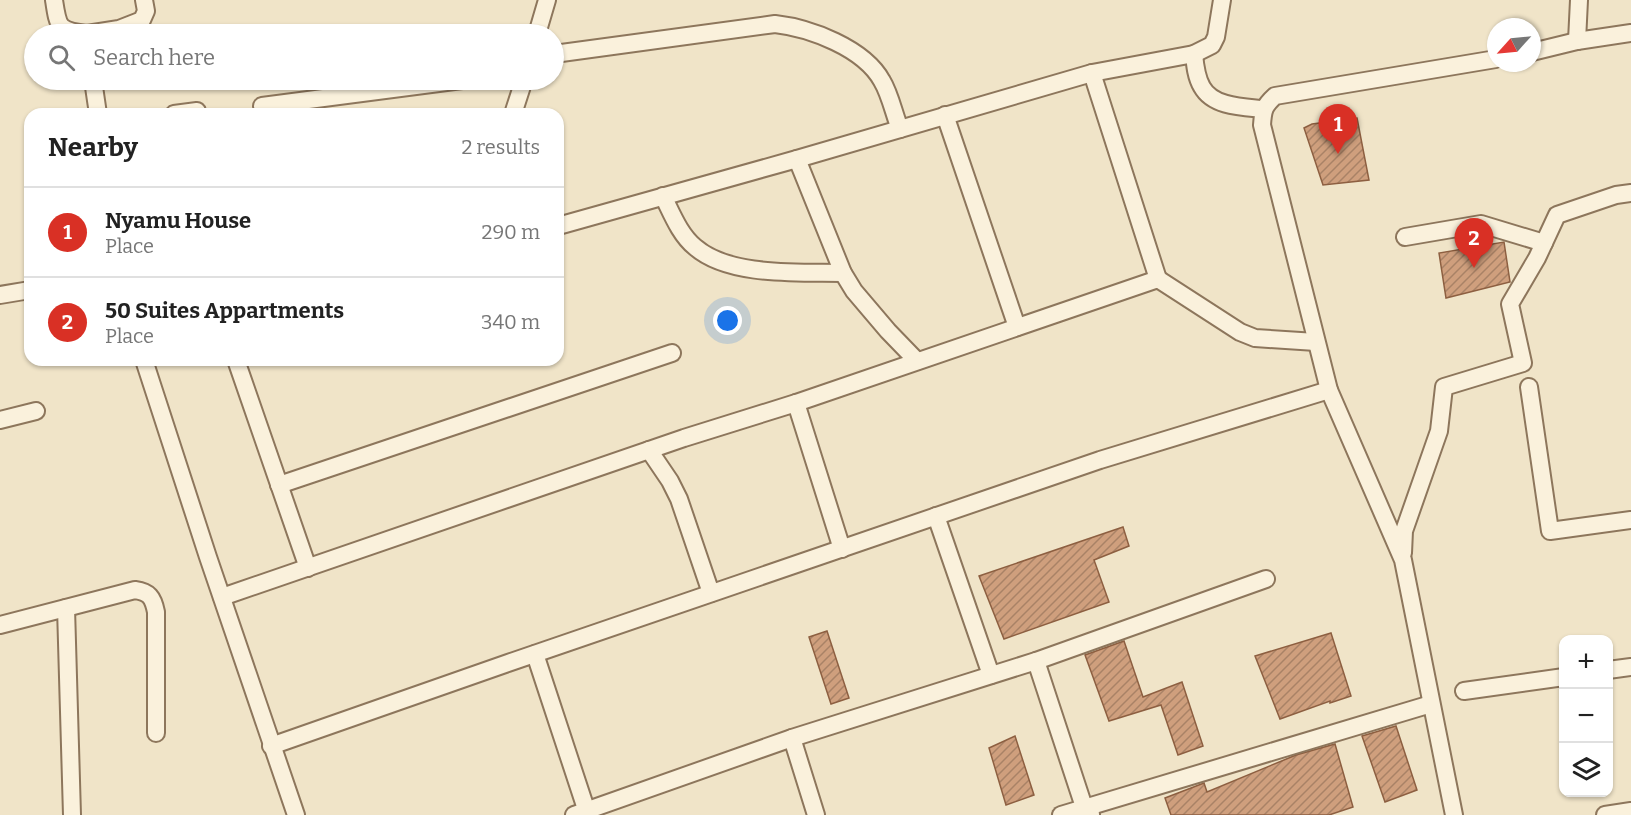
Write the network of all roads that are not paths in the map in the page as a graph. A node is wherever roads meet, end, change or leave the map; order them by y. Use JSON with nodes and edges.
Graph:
{"nodes":[{"id":1,"x":54,"y":0,"type":"edge"},
{"id":2,"x":144,"y":0,"type":"edge"},
{"id":3,"x":547,"y":0,"type":"edge"},
{"id":4,"x":1222,"y":0,"type":"edge"},
{"id":5,"x":1579,"y":0,"type":"edge"},
{"id":6,"x":60,"y":24,"type":"edge"},
{"id":7,"x":132,"y":24,"type":"edge"},
{"id":8,"x":540,"y":24,"type":"edge"},
{"id":9,"x":1631,"y":33,"type":"edge"},
{"id":10,"x":1577,"y":41,"type":"junction"},
{"id":11,"x":1541,"y":50,"type":"edge"},
{"id":12,"x":564,"y":53,"type":"edge"},
{"id":13,"x":1194,"y":54,"type":"junction"},
{"id":14,"x":1487,"y":61,"type":"edge"},
{"id":15,"x":1092,"y":73,"type":"junction"},
{"id":16,"x":94,"y":90,"type":"edge"},
{"id":17,"x":385,"y":90,"type":"edge"},
{"id":18,"x":521,"y":90,"type":"edge"},
{"id":19,"x":262,"y":106,"type":"dead end"},
{"id":20,"x":97,"y":108,"type":"edge"},
{"id":21,"x":515,"y":108,"type":"edge"},
{"id":22,"x":1263,"y":109,"type":"junction"},
{"id":23,"x":945,"y":115,"type":"junction"},
{"id":24,"x":900,"y":129,"type":"junction"},
{"id":25,"x":797,"y":159,"type":"junction"},
{"id":26,"x":1631,"y":193,"type":"edge"},
{"id":27,"x":663,"y":196,"type":"junction"},
{"id":28,"x":564,"y":224,"type":"edge"},
{"id":29,"x":1405,"y":237,"type":"dead end"},
{"id":30,"x":1544,"y":243,"type":"junction"},
{"id":31,"x":843,"y":273,"type":"junction"},
{"id":32,"x":1158,"y":279,"type":"junction"},
{"id":33,"x":24,"y":291,"type":"edge"},
{"id":34,"x":0,"y":295,"type":"edge"},
{"id":35,"x":1017,"y":327,"type":"junction"},
{"id":36,"x":1316,"y":342,"type":"junction"},
{"id":37,"x":672,"y":352,"type":"dead end"},
{"id":38,"x":917,"y":362,"type":"junction"},
{"id":39,"x":146,"y":366,"type":"edge"},
{"id":40,"x":238,"y":366,"type":"edge"},
{"id":41,"x":1529,"y":387,"type":"dead end"},
{"id":42,"x":1329,"y":390,"type":"junction"},
{"id":43,"x":796,"y":403,"type":"junction"},
{"id":44,"x":36,"y":411,"type":"dead end"},
{"id":45,"x":0,"y":420,"type":"edge"},
{"id":46,"x":649,"y":450,"type":"junction"},
{"id":47,"x":279,"y":485,"type":"junction"},
{"id":48,"x":936,"y":516,"type":"junction"},
{"id":49,"x":1631,"y":519,"type":"edge"},
{"id":50,"x":842,"y":549,"type":"junction"},
{"id":51,"x":1403,"y":560,"type":"junction"},
{"id":52,"x":308,"y":568,"type":"junction"},
{"id":53,"x":1266,"y":579,"type":"dead end"},
{"id":54,"x":711,"y":593,"type":"junction"},
{"id":55,"x":222,"y":597,"type":"junction"},
{"id":56,"x":66,"y":608,"type":"junction"},
{"id":57,"x":0,"y":625,"type":"edge"},
{"id":58,"x":535,"y":654,"type":"junction"},
{"id":59,"x":1036,"y":661,"type":"junction"},
{"id":60,"x":1631,"y":667,"type":"edge"},
{"id":61,"x":1613,"y":669,"type":"edge"},
{"id":62,"x":991,"y":675,"type":"junction"},
{"id":63,"x":1559,"y":678,"type":"edge"},
{"id":64,"x":1464,"y":692,"type":"dead end"},
{"id":65,"x":1431,"y":704,"type":"junction"},
{"id":66,"x":156,"y":733,"type":"dead end"},
{"id":67,"x":792,"y":738,"type":"junction"},
{"id":68,"x":272,"y":746,"type":"junction"},
{"id":69,"x":1088,"y":811,"type":"edge"},
{"id":70,"x":1631,"y":811,"type":"edge"},
{"id":71,"x":583,"y":814,"type":"edge"},
{"id":72,"x":72,"y":815,"type":"edge"},
{"id":73,"x":296,"y":815,"type":"edge"},
{"id":74,"x":816,"y":815,"type":"edge"},
{"id":75,"x":1061,"y":815,"type":"edge"},
{"id":76,"x":1454,"y":815,"type":"edge"},
{"id":77,"x":1605,"y":815,"type":"edge"}],
"edges":[{"from":1,"to":6,"type":"street"},
{"from":2,"to":7,"type":"street"},
{"from":3,"to":8,"type":"street"},
{"from":4,"to":13,"type":"street"},
{"from":5,"to":10,"type":"street"},
{"from":9,"to":10,"type":"street"},
{"from":10,"to":11,"type":"street"},
{"from":12,"to":24,"type":"street"},
{"from":13,"to":15,"type":"street"},
{"from":13,"to":22,"type":"street"},
{"from":14,"to":22,"type":"street"},
{"from":15,"to":23,"type":"street"},
{"from":15,"to":32,"type":"street"},
{"from":16,"to":20,"type":"street"},
{"from":17,"to":19,"type":"street"},
{"from":18,"to":21,"type":"street"},
{"from":22,"to":36,"type":"street"},
{"from":23,"to":24,"type":"street"},
{"from":23,"to":35,"type":"street"},
{"from":24,"to":25,"type":"street"},
{"from":25,"to":27,"type":"street"},
{"from":25,"to":31,"type":"street"},
{"from":26,"to":30,"type":"street"},
{"from":27,"to":28,"type":"street"},
{"from":27,"to":31,"type":"street"},
{"from":29,"to":30,"type":"street"},
{"from":30,"to":51,"type":"street"},
{"from":31,"to":38,"type":"street"},
{"from":32,"to":35,"type":"street"},
{"from":32,"to":36,"type":"street"},
{"from":33,"to":34,"type":"street"},
{"from":35,"to":38,"type":"street"},
{"from":36,"to":42,"type":"street"},
{"from":37,"to":47,"type":"street"},
{"from":38,"to":43,"type":"street"},
{"from":39,"to":55,"type":"street"},
{"from":40,"to":47,"type":"street"},
{"from":41,"to":49,"type":"street"},
{"from":42,"to":48,"type":"street"},
{"from":42,"to":51,"type":"street"},
{"from":43,"to":46,"type":"street"},
{"from":43,"to":50,"type":"street"},
{"from":44,"to":45,"type":"street"},
{"from":46,"to":52,"type":"street"},
{"from":46,"to":54,"type":"street"},
{"from":47,"to":52,"type":"street"},
{"from":48,"to":50,"type":"street"},
{"from":48,"to":62,"type":"street"},
{"from":50,"to":54,"type":"street"},
{"from":51,"to":65,"type":"street"},
{"from":52,"to":55,"type":"street"},
{"from":53,"to":59,"type":"street"},
{"from":54,"to":58,"type":"street"},
{"from":55,"to":68,"type":"street"},
{"from":56,"to":57,"type":"street"},
{"from":56,"to":66,"type":"street"},
{"from":56,"to":72,"type":"street"},
{"from":58,"to":68,"type":"street"},
{"from":58,"to":71,"type":"street"},
{"from":59,"to":62,"type":"street"},
{"from":59,"to":69,"type":"street"},
{"from":60,"to":61,"type":"street"},
{"from":62,"to":67,"type":"street"},
{"from":63,"to":64,"type":"street"},
{"from":65,"to":69,"type":"street"},
{"from":65,"to":76,"type":"street"},
{"from":67,"to":71,"type":"street"},
{"from":67,"to":74,"type":"street"},
{"from":68,"to":73,"type":"street"},
{"from":69,"to":75,"type":"street"},
{"from":70,"to":77,"type":"street"}]}
